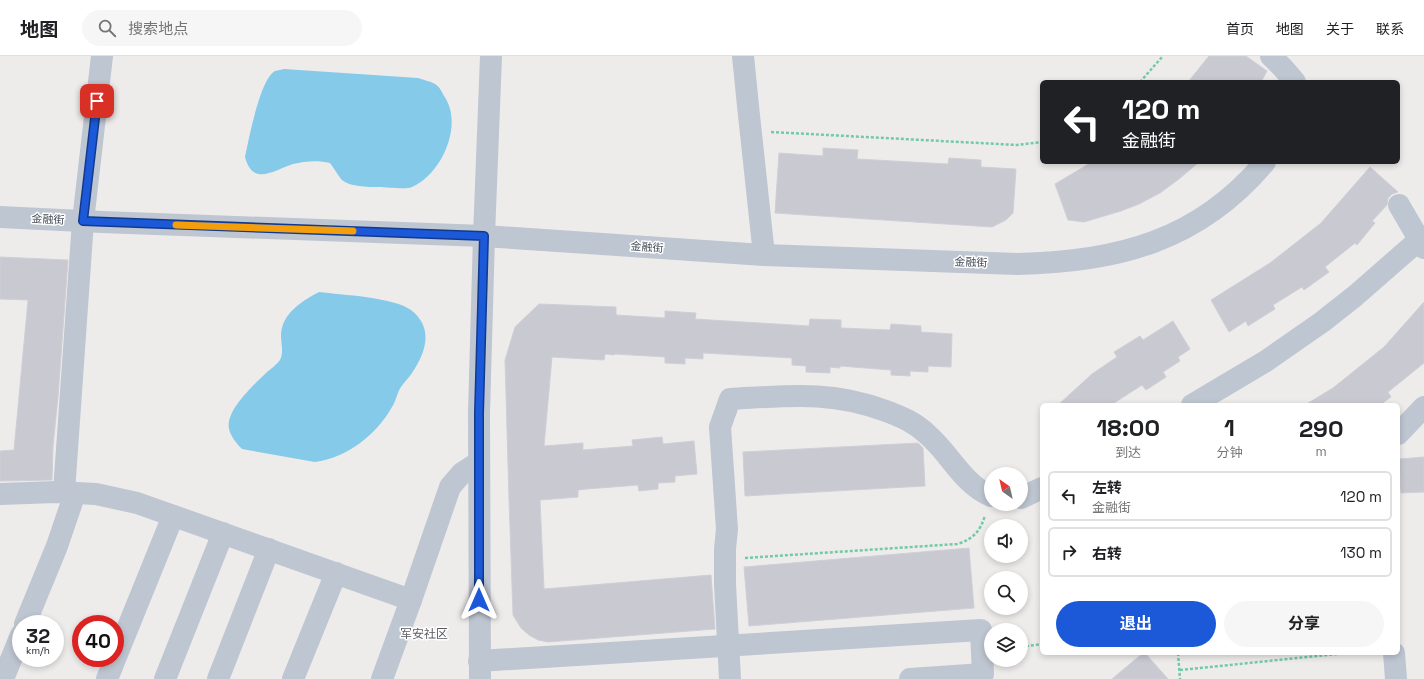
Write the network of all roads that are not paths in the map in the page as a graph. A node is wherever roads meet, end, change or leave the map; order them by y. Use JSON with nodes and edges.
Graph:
{"nodes":[{"id":1,"x":102,"y":56,"type":"edge"},
{"id":2,"x":491,"y":56,"type":"edge"},
{"id":3,"x":743,"y":56,"type":"edge"},
{"id":4,"x":1270,"y":56,"type":"edge"},
{"id":5,"x":1293,"y":80,"type":"edge"},
{"id":6,"x":1263,"y":164,"type":"edge"},
{"id":7,"x":1399,"y":205,"type":"dead end"},
{"id":8,"x":0,"y":217,"type":"edge"},
{"id":9,"x":83,"y":221,"type":"junction"},
{"id":10,"x":484,"y":236,"type":"junction"},
{"id":11,"x":1421,"y":244,"type":"edge"},
{"id":12,"x":764,"y":254,"type":"junction"},
{"id":13,"x":1195,"y":403,"type":"edge"},
{"id":14,"x":1424,"y":407,"type":"edge"},
{"id":15,"x":1400,"y":432,"type":"edge"},
{"id":16,"x":479,"y":462,"type":"junction"},
{"id":17,"x":1040,"y":489,"type":"edge"},
{"id":18,"x":69,"y":493,"type":"junction"},
{"id":19,"x":984,"y":493,"type":"edge"},
{"id":20,"x":0,"y":494,"type":"edge"},
{"id":21,"x":1028,"y":495,"type":"edge"},
{"id":22,"x":173,"y":516,"type":"junction"},
{"id":23,"x":223,"y":533,"type":"junction"},
{"id":24,"x":269,"y":549,"type":"junction"},
{"id":25,"x":336,"y":573,"type":"junction"},
{"id":26,"x":411,"y":600,"type":"junction"},
{"id":27,"x":29,"y":615,"type":"edge"},
{"id":28,"x":728,"y":646,"type":"junction"},
{"id":29,"x":1394,"y":655,"type":"edge"},
{"id":30,"x":12,"y":657,"type":"edge"},
{"id":31,"x":479,"y":670,"type":"edge"},
{"id":32,"x":3,"y":679,"type":"edge"},
{"id":33,"x":108,"y":679,"type":"edge"},
{"id":34,"x":165,"y":679,"type":"edge"},
{"id":35,"x":218,"y":679,"type":"edge"},
{"id":36,"x":293,"y":679,"type":"edge"},
{"id":37,"x":382,"y":679,"type":"edge"},
{"id":38,"x":730,"y":679,"type":"edge"},
{"id":39,"x":910,"y":679,"type":"edge"},
{"id":40,"x":1396,"y":679,"type":"edge"}],
"edges":[{"from":1,"to":9,"type":"street"},
{"from":2,"to":10,"type":"street"},
{"from":3,"to":12,"type":"street"},
{"from":4,"to":5,"type":"street"},
{"from":6,"to":12,"type":"street","name":"金融街"},
{"from":7,"to":11,"type":"street"},
{"from":8,"to":9,"type":"street","name":"金融街"},
{"from":9,"to":10,"type":"street","name":"金融街"},
{"from":9,"to":18,"type":"street"},
{"from":10,"to":12,"type":"street","name":"金融街"},
{"from":10,"to":16,"type":"street"},
{"from":11,"to":13,"type":"street"},
{"from":14,"to":15,"type":"street"},
{"from":16,"to":26,"type":"street"},
{"from":16,"to":31,"type":"street"},
{"from":17,"to":21,"type":"street"},
{"from":18,"to":20,"type":"street"},
{"from":18,"to":22,"type":"street"},
{"from":18,"to":27,"type":"street"},
{"from":19,"to":28,"type":"street"},
{"from":22,"to":23,"type":"street"},
{"from":22,"to":33,"type":"street"},
{"from":23,"to":24,"type":"street"},
{"from":23,"to":34,"type":"street"},
{"from":24,"to":25,"type":"street"},
{"from":24,"to":35,"type":"street"},
{"from":25,"to":26,"type":"street"},
{"from":25,"to":36,"type":"street"},
{"from":26,"to":37,"type":"street"},
{"from":28,"to":31,"type":"street"},
{"from":28,"to":38,"type":"street"},
{"from":28,"to":39,"type":"street"},
{"from":29,"to":40,"type":"street"},
{"from":30,"to":32,"type":"street"}]}
